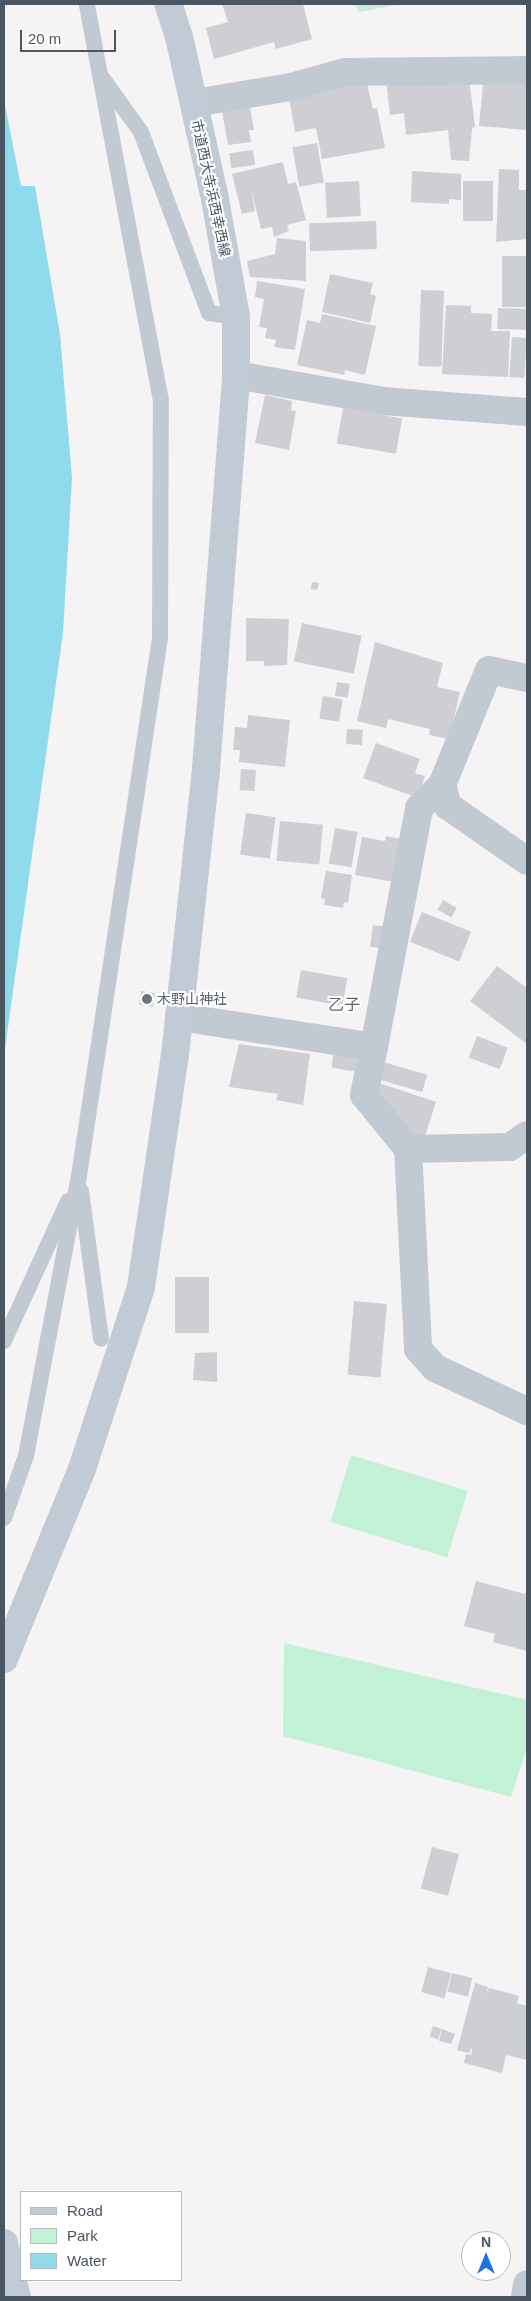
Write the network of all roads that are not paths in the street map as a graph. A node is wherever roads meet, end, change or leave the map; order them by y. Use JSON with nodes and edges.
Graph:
{"nodes":[{"id":1,"x":87,"y":4,"type":"edge"},
{"id":2,"x":168,"y":4,"type":"edge"},
{"id":3,"x":527,"y":70,"type":"edge"},
{"id":4,"x":100,"y":75,"type":"junction"},
{"id":5,"x":194,"y":103,"type":"junction"},
{"id":6,"x":236,"y":317,"type":"junction"},
{"id":7,"x":236,"y":375,"type":"junction"},
{"id":8,"x":527,"y":412,"type":"edge"},
{"id":9,"x":527,"y":678,"type":"edge"},
{"id":10,"x":442,"y":785,"type":"junction"},
{"id":11,"x":527,"y":860,"type":"edge"},
{"id":12,"x":179,"y":1017,"type":"junction"},
{"id":13,"x":374,"y":1047,"type":"junction"},
{"id":14,"x":527,"y":1136,"type":"edge"},
{"id":15,"x":408,"y":1150,"type":"junction"},
{"id":16,"x":79,"y":1176,"type":"junction"},
{"id":17,"x":101,"y":1339,"type":"dead end"},
{"id":18,"x":4,"y":1341,"type":"edge"},
{"id":19,"x":527,"y":1411,"type":"edge"},
{"id":20,"x":4,"y":1518,"type":"edge"},
{"id":21,"x":4,"y":1659,"type":"edge"},
{"id":22,"x":4,"y":2243,"type":"edge"},
{"id":23,"x":527,"y":2284,"type":"edge"},
{"id":24,"x":17,"y":2297,"type":"edge"},
{"id":25,"x":525,"y":2297,"type":"edge"}],
"edges":[{"from":1,"to":4,"type":"lane"},
{"from":2,"to":5,"type":"street","name":"市道西大寺浜西幸西線"},
{"from":3,"to":5,"type":"street"},
{"from":4,"to":6,"type":"lane"},
{"from":4,"to":16,"type":"lane"},
{"from":5,"to":6,"type":"street","name":"市道西大寺浜西幸西線"},
{"from":6,"to":7,"type":"street","name":"市道西大寺浜西幸西線"},
{"from":7,"to":8,"type":"street"},
{"from":7,"to":12,"type":"street","name":"市道西大寺浜西幸西線"},
{"from":9,"to":10,"type":"street"},
{"from":10,"to":11,"type":"street"},
{"from":10,"to":13,"type":"street"},
{"from":12,"to":13,"type":"street"},
{"from":12,"to":21,"type":"street","name":"市道西大寺浜西幸西線"},
{"from":13,"to":15,"type":"street"},
{"from":14,"to":15,"type":"street"},
{"from":15,"to":19,"type":"street"},
{"from":16,"to":17,"type":"lane"},
{"from":16,"to":18,"type":"lane"},
{"from":16,"to":20,"type":"lane"},
{"from":22,"to":24,"type":"street"},
{"from":23,"to":25,"type":"street"}]}
